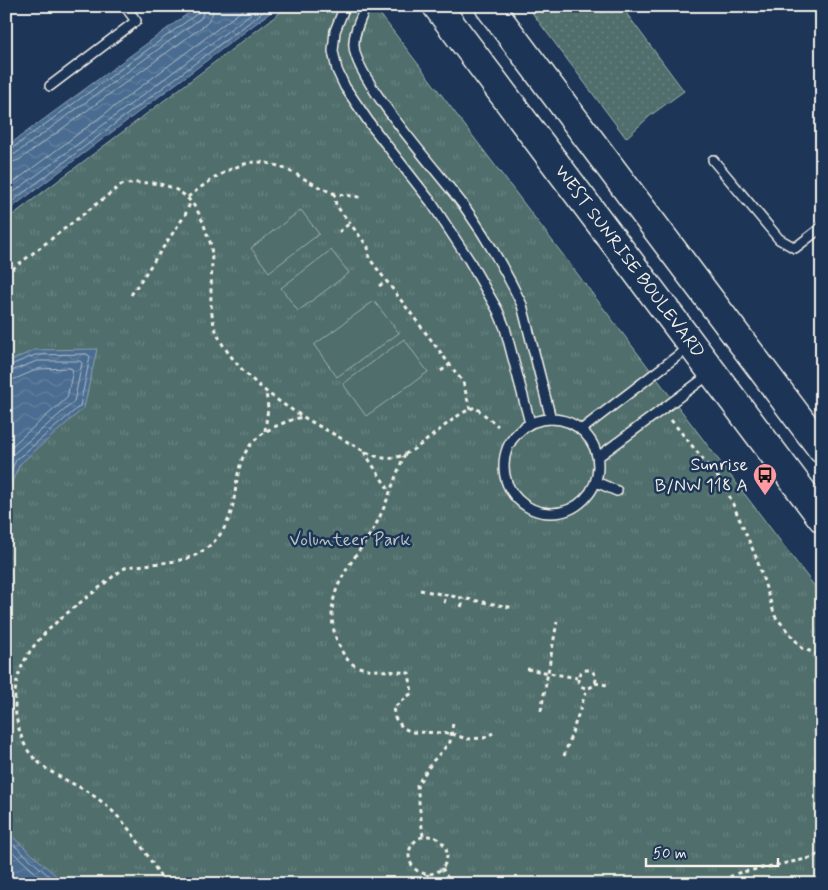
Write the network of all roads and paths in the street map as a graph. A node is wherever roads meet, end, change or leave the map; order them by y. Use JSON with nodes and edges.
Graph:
{"nodes":[{"id":1,"x":125,"y":6,"type":"edge"},
{"id":2,"x":345,"y":6,"type":"edge"},
{"id":3,"x":366,"y":6,"type":"edge"},
{"id":4,"x":437,"y":6,"type":"edge"},
{"id":5,"x":489,"y":6,"type":"edge"},
{"id":6,"x":50,"y":86,"type":"dead end"},
{"id":7,"x":714,"y":160,"type":"dead end"},
{"id":8,"x":334,"y":193,"type":"junction"},
{"id":9,"x":188,"y":197,"type":"junction"},
{"id":10,"x":360,"y":197,"type":"dead end"},
{"id":11,"x":191,"y":201,"type":"junction"},
{"id":12,"x":350,"y":223,"type":"junction"},
{"id":13,"x":822,"y":227,"type":"edge"},
{"id":14,"x":338,"y":232,"type":"dead end"},
{"id":15,"x":6,"y":274,"type":"edge"},
{"id":16,"x":386,"y":281,"type":"junction"},
{"id":17,"x":378,"y":286,"type":"dead end"},
{"id":18,"x":131,"y":295,"type":"dead end"},
{"id":19,"x":692,"y":345,"type":"junction"},
{"id":20,"x":449,"y":365,"type":"junction"},
{"id":21,"x":442,"y":371,"type":"dead end"},
{"id":22,"x":712,"y":373,"type":"junction"},
{"id":23,"x":266,"y":392,"type":"junction"},
{"id":24,"x":470,"y":409,"type":"junction"},
{"id":25,"x":303,"y":416,"type":"junction"},
{"id":26,"x":551,"y":418,"type":"junction"},
{"id":27,"x":671,"y":420,"type":"dead end"},
{"id":28,"x":530,"y":423,"type":"junction"},
{"id":29,"x":498,"y":426,"type":"dead end"},
{"id":30,"x":582,"y":430,"type":"junction"},
{"id":31,"x":265,"y":431,"type":"junction"},
{"id":32,"x":822,"y":449,"type":"edge"},
{"id":33,"x":364,"y":451,"type":"junction"},
{"id":34,"x":405,"y":453,"type":"junction"},
{"id":35,"x":598,"y":458,"type":"junction"},
{"id":36,"x":596,"y":482,"type":"junction"},
{"id":37,"x":389,"y":490,"type":"junction"},
{"id":38,"x":617,"y":491,"type":"dead end"},
{"id":39,"x":822,"y":518,"type":"edge"},
{"id":40,"x":420,"y":590,"type":"dead end"},
{"id":41,"x":446,"y":596,"type":"junction"},
{"id":42,"x":464,"y":599,"type":"junction"},
{"id":43,"x":444,"y":603,"type":"dead end"},
{"id":44,"x":462,"y":607,"type":"dead end"},
{"id":45,"x":514,"y":608,"type":"dead end"},
{"id":46,"x":557,"y":622,"type":"dead end"},
{"id":47,"x":822,"y":656,"type":"edge"},
{"id":48,"x":527,"y":669,"type":"dead end"},
{"id":49,"x":548,"y":672,"type":"junction"},
{"id":50,"x":578,"y":678,"type":"junction"},
{"id":51,"x":595,"y":683,"type":"junction"},
{"id":52,"x":607,"y":685,"type":"dead end"},
{"id":53,"x":587,"y":689,"type":"junction"},
{"id":54,"x":541,"y":711,"type":"dead end"},
{"id":55,"x":453,"y":723,"type":"dead end"},
{"id":56,"x":492,"y":733,"type":"dead end"},
{"id":57,"x":451,"y":734,"type":"junction"},
{"id":58,"x":564,"y":756,"type":"dead end"},
{"id":59,"x":423,"y":836,"type":"junction"},
{"id":60,"x":822,"y":853,"type":"edge"},
{"id":61,"x":442,"y":868,"type":"junction"},
{"id":62,"x":428,"y":874,"type":"junction"},
{"id":63,"x":165,"y":884,"type":"edge"},
{"id":64,"x":425,"y":884,"type":"edge"},
{"id":65,"x":452,"y":884,"type":"edge"},
{"id":66,"x":715,"y":884,"type":"edge"}],
"edges":[{"from":1,"to":6,"type":"lane"},
{"from":2,"to":28,"type":"lane"},
{"from":3,"to":26,"type":"lane"},
{"from":4,"to":19,"type":"highway","name":"WEST SUNRISE BOULEVARD"},
{"from":5,"to":32,"type":"highway"},
{"from":7,"to":13,"type":"lane"},
{"from":8,"to":9,"type":"path"},
{"from":8,"to":10,"type":"path"},
{"from":8,"to":12,"type":"path"},
{"from":9,"to":11,"type":"path"},
{"from":9,"to":15,"type":"path"},
{"from":11,"to":18,"type":"path"},
{"from":11,"to":23,"type":"path"},
{"from":12,"to":14,"type":"path"},
{"from":12,"to":16,"type":"path"},
{"from":16,"to":17,"type":"path"},
{"from":16,"to":20,"type":"path"},
{"from":19,"to":22,"type":"highway","name":"WEST SUNRISE BOULEVARD"},
{"from":19,"to":30,"type":"lane"},
{"from":20,"to":21,"type":"path"},
{"from":20,"to":24,"type":"path"},
{"from":22,"to":35,"type":"lane"},
{"from":22,"to":39,"type":"highway","name":"WEST SUNRISE BOULEVARD"},
{"from":23,"to":25,"type":"path"},
{"from":23,"to":31,"type":"path"},
{"from":24,"to":29,"type":"path"},
{"from":24,"to":34,"type":"path"},
{"from":25,"to":31,"type":"path"},
{"from":25,"to":33,"type":"path"},
{"from":26,"to":28,"type":"lane"},
{"from":26,"to":30,"type":"lane"},
{"from":27,"to":47,"type":"path"},
{"from":28,"to":36,"type":"lane"},
{"from":30,"to":35,"type":"lane"},
{"from":31,"to":63,"type":"path"},
{"from":33,"to":34,"type":"path"},
{"from":33,"to":37,"type":"path"},
{"from":34,"to":37,"type":"path"},
{"from":35,"to":36,"type":"lane"},
{"from":36,"to":38,"type":"lane"},
{"from":37,"to":57,"type":"path"},
{"from":40,"to":41,"type":"path"},
{"from":41,"to":42,"type":"path"},
{"from":41,"to":43,"type":"path"},
{"from":42,"to":44,"type":"path"},
{"from":42,"to":45,"type":"path"},
{"from":46,"to":49,"type":"path"},
{"from":48,"to":49,"type":"path"},
{"from":49,"to":50,"type":"path"},
{"from":49,"to":54,"type":"path"},
{"from":50,"to":51,"type":"path"},
{"from":50,"to":53,"type":"path"},
{"from":51,"to":52,"type":"path"},
{"from":51,"to":53,"type":"path"},
{"from":53,"to":58,"type":"path"},
{"from":55,"to":57,"type":"path"},
{"from":56,"to":57,"type":"path"},
{"from":57,"to":59,"type":"path"},
{"from":59,"to":61,"type":"path"},
{"from":59,"to":62,"type":"path"},
{"from":60,"to":66,"type":"path"},
{"from":61,"to":62,"type":"path"},
{"from":61,"to":65,"type":"path"},
{"from":62,"to":64,"type":"path"}]}
